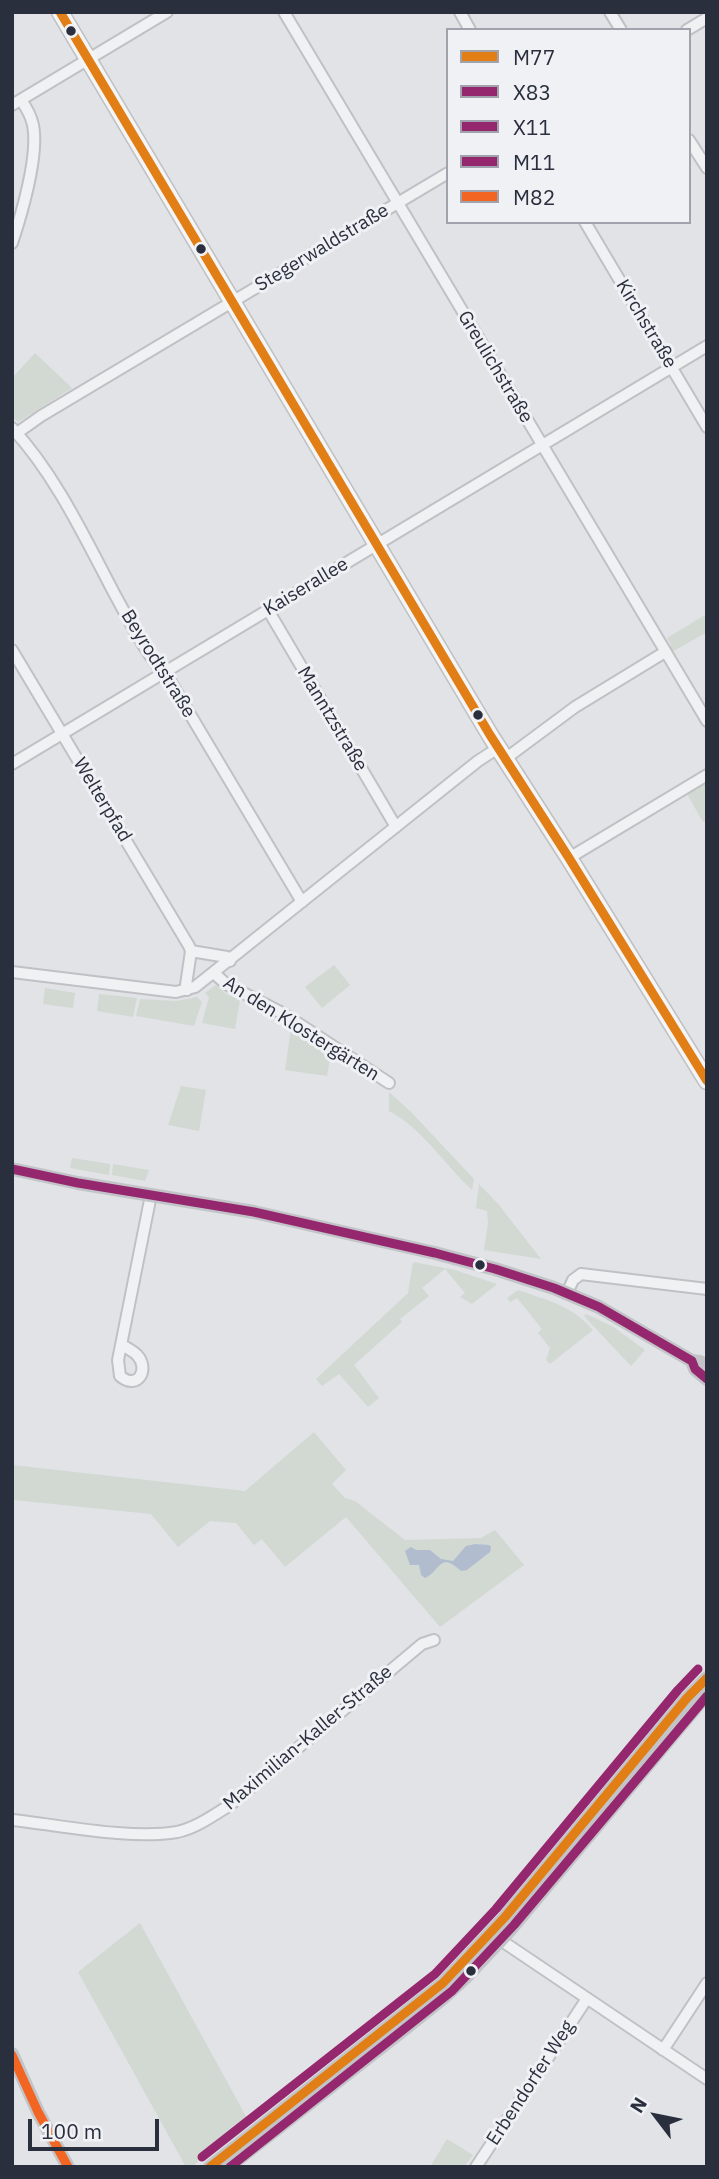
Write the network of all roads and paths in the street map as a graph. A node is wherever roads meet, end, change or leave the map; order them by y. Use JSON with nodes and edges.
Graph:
{"nodes":[{"id":1,"x":60,"y":12,"type":"edge"},
{"id":2,"x":167,"y":12,"type":"edge"},
{"id":3,"x":284,"y":12,"type":"edge"},
{"id":4,"x":460,"y":12,"type":"edge"},
{"id":5,"x":610,"y":12,"type":"edge"},
{"id":6,"x":707,"y":18,"type":"edge"},
{"id":7,"x":469,"y":28,"type":"edge"},
{"id":8,"x":620,"y":28,"type":"edge"},
{"id":9,"x":690,"y":28,"type":"edge"},
{"id":10,"x":88,"y":60,"type":"junction"},
{"id":11,"x":17,"y":102,"type":"edge"},
{"id":12,"x":691,"y":143,"type":"edge"},
{"id":13,"x":707,"y":168,"type":"edge"},
{"id":14,"x":446,"y":174,"type":"edge"},
{"id":15,"x":397,"y":203,"type":"junction"},
{"id":16,"x":586,"y":224,"type":"edge"},
{"id":17,"x":12,"y":243,"type":"edge"},
{"id":18,"x":232,"y":302,"type":"junction"},
{"id":19,"x":707,"y":346,"type":"edge"},
{"id":20,"x":672,"y":368,"type":"junction"},
{"id":21,"x":707,"y":427,"type":"edge"},
{"id":22,"x":15,"y":431,"type":"edge"},
{"id":23,"x":542,"y":445,"type":"junction"},
{"id":24,"x":377,"y":545,"type":"junction"},
{"id":25,"x":268,"y":610,"type":"junction"},
{"id":26,"x":12,"y":649,"type":"edge"},
{"id":27,"x":665,"y":652,"type":"junction"},
{"id":28,"x":163,"y":673,"type":"junction"},
{"id":29,"x":707,"y":721,"type":"edge"},
{"id":30,"x":62,"y":734,"type":"junction"},
{"id":31,"x":502,"y":753,"type":"junction"},
{"id":32,"x":12,"y":764,"type":"edge"},
{"id":33,"x":707,"y":775,"type":"edge"},
{"id":34,"x":396,"y":827,"type":"junction"},
{"id":35,"x":569,"y":858,"type":"junction"},
{"id":36,"x":302,"y":902,"type":"junction"},
{"id":37,"x":191,"y":951,"type":"junction"},
{"id":38,"x":230,"y":961,"type":"junction"},
{"id":39,"x":12,"y":972,"type":"edge"},
{"id":40,"x":214,"y":973,"type":"junction"},
{"id":41,"x":187,"y":990,"type":"junction"},
{"id":42,"x":707,"y":1081,"type":"edge"},
{"id":43,"x":389,"y":1083,"type":"dead end"},
{"id":44,"x":12,"y":1169,"type":"edge"},
{"id":45,"x":151,"y":1195,"type":"junction"},
{"id":46,"x":707,"y":1289,"type":"edge"},
{"id":47,"x":567,"y":1293,"type":"junction"},
{"id":48,"x":121,"y":1345,"type":"dead end"},
{"id":49,"x":692,"y":1361,"type":"junction"},
{"id":50,"x":707,"y":1366,"type":"edge"},
{"id":51,"x":707,"y":1379,"type":"edge"},
{"id":52,"x":434,"y":1640,"type":"dead end"},
{"id":53,"x":707,"y":1678,"type":"edge"},
{"id":54,"x":707,"y":1694,"type":"edge"},
{"id":55,"x":12,"y":1820,"type":"edge"},
{"id":56,"x":495,"y":1937,"type":"junction"},
{"id":57,"x":707,"y":1983,"type":"edge"},
{"id":58,"x":586,"y":2000,"type":"junction"},
{"id":59,"x":663,"y":2050,"type":"junction"},
{"id":60,"x":12,"y":2054,"type":"edge"},
{"id":61,"x":707,"y":2079,"type":"edge"},
{"id":62,"x":68,"y":2167,"type":"edge"},
{"id":63,"x":210,"y":2167,"type":"edge"},
{"id":64,"x":228,"y":2167,"type":"edge"},
{"id":65,"x":476,"y":2167,"type":"edge"}],
"edges":[{"from":1,"to":10,"type":"main road"},
{"from":2,"to":10,"type":"street"},
{"from":3,"to":15,"type":"street","name":"Greulichstraße"},
{"from":4,"to":7,"type":"street"},
{"from":5,"to":8,"type":"street"},
{"from":6,"to":9,"type":"street"},
{"from":10,"to":11,"type":"street"},
{"from":10,"to":18,"type":"main road"},
{"from":11,"to":17,"type":"street"},
{"from":12,"to":13,"type":"street"},
{"from":14,"to":15,"type":"street","name":"Stegerwaldstraße"},
{"from":15,"to":18,"type":"street","name":"Stegerwaldstraße"},
{"from":15,"to":23,"type":"street","name":"Greulichstraße"},
{"from":16,"to":20,"type":"street","name":"Kirchstraße"},
{"from":18,"to":22,"type":"street","name":"Stegerwaldstraße"},
{"from":18,"to":24,"type":"main road"},
{"from":19,"to":20,"type":"street","name":"Kaiserallee"},
{"from":20,"to":21,"type":"street","name":"Kirchstraße"},
{"from":20,"to":23,"type":"street","name":"Kaiserallee"},
{"from":22,"to":28,"type":"street","name":"Beyrodtstraße"},
{"from":23,"to":24,"type":"street","name":"Kaiserallee"},
{"from":23,"to":27,"type":"street","name":"Greulichstraße"},
{"from":24,"to":25,"type":"street","name":"Kaiserallee"},
{"from":24,"to":31,"type":"main road"},
{"from":25,"to":28,"type":"street","name":"Kaiserallee"},
{"from":25,"to":34,"type":"street","name":"Manntzstraße"},
{"from":26,"to":30,"type":"street","name":"Welterpfad"},
{"from":27,"to":29,"type":"street","name":"Greulichstraße"},
{"from":27,"to":31,"type":"street"},
{"from":28,"to":30,"type":"street","name":"Kaiserallee"},
{"from":28,"to":36,"type":"street","name":"Beyrodtstraße"},
{"from":30,"to":32,"type":"street","name":"Kaiserallee"},
{"from":30,"to":37,"type":"street","name":"Welterpfad"},
{"from":31,"to":34,"type":"street"},
{"from":31,"to":35,"type":"main road"},
{"from":33,"to":35,"type":"street"},
{"from":34,"to":36,"type":"street"},
{"from":35,"to":42,"type":"main road"},
{"from":36,"to":38,"type":"street"},
{"from":37,"to":38,"type":"street"},
{"from":37,"to":41,"type":"street"},
{"from":38,"to":40,"type":"street"},
{"from":39,"to":41,"type":"street"},
{"from":40,"to":41,"type":"street"},
{"from":40,"to":43,"type":"street","name":"An den Klostergärten"},
{"from":44,"to":45,"type":"main road"},
{"from":45,"to":47,"type":"main road"},
{"from":45,"to":48,"type":"street"},
{"from":46,"to":47,"type":"street"},
{"from":47,"to":49,"type":"main road"},
{"from":49,"to":50,"type":"main road"},
{"from":49,"to":51,"type":"main road"},
{"from":52,"to":55,"type":"street","name":"Maximilian-Kaller-Straße"},
{"from":53,"to":56,"type":"main road"},
{"from":54,"to":56,"type":"main road"},
{"from":56,"to":58,"type":"street"},
{"from":56,"to":63,"type":"main road"},
{"from":56,"to":64,"type":"main road"},
{"from":57,"to":59,"type":"street"},
{"from":58,"to":59,"type":"street"},
{"from":58,"to":65,"type":"street","name":"Erbendorfer Weg"},
{"from":59,"to":61,"type":"street"},
{"from":60,"to":62,"type":"main road"}]}
